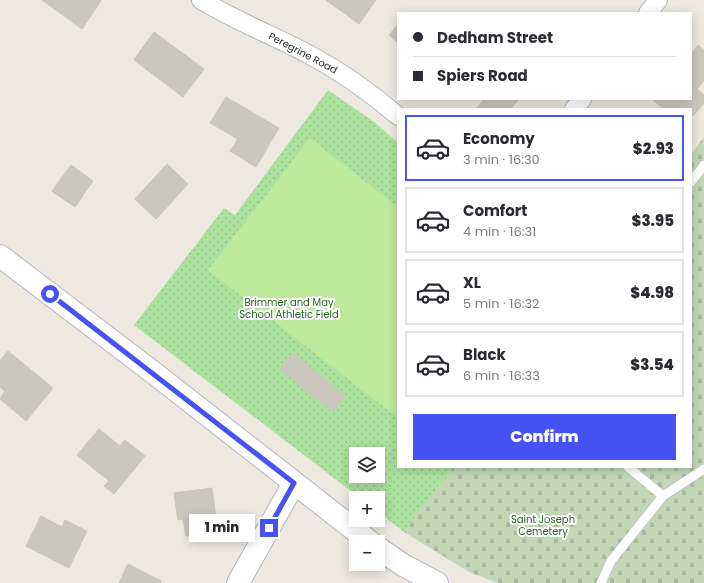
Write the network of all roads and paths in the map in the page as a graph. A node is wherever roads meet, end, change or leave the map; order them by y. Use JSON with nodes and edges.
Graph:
{"nodes":[{"id":1,"x":201,"y":0,"type":"edge"},
{"id":2,"x":658,"y":0,"type":"edge"},
{"id":3,"x":649,"y":12,"type":"edge"},
{"id":4,"x":581,"y":100,"type":"edge"},
{"id":5,"x":575,"y":108,"type":"edge"},
{"id":6,"x":397,"y":115,"type":"edge"},
{"id":7,"x":704,"y":165,"type":"edge"},
{"id":8,"x":692,"y":181,"type":"edge"},
{"id":9,"x":0,"y":256,"type":"edge"},
{"id":10,"x":629,"y":468,"type":"edge"},
{"id":11,"x":704,"y":469,"type":"edge"},
{"id":12,"x":294,"y":483,"type":"junction"},
{"id":13,"x":663,"y":496,"type":"junction"},
{"id":14,"x":361,"y":535,"type":"edge"},
{"id":15,"x":385,"y":552,"type":"edge"},
{"id":16,"x":238,"y":583,"type":"edge"},
{"id":17,"x":436,"y":583,"type":"edge"},
{"id":18,"x":601,"y":583,"type":"edge"}],
"edges":[{"from":1,"to":6,"type":"street","name":"Peregrine Road"},
{"from":2,"to":3,"type":"street"},
{"from":4,"to":5,"type":"street"},
{"from":7,"to":8,"type":"lane"},
{"from":9,"to":12,"type":"street"},
{"from":10,"to":13,"type":"lane"},
{"from":11,"to":13,"type":"lane"},
{"from":12,"to":14,"type":"street"},
{"from":12,"to":16,"type":"street"},
{"from":13,"to":18,"type":"lane"},
{"from":15,"to":17,"type":"street"}]}
